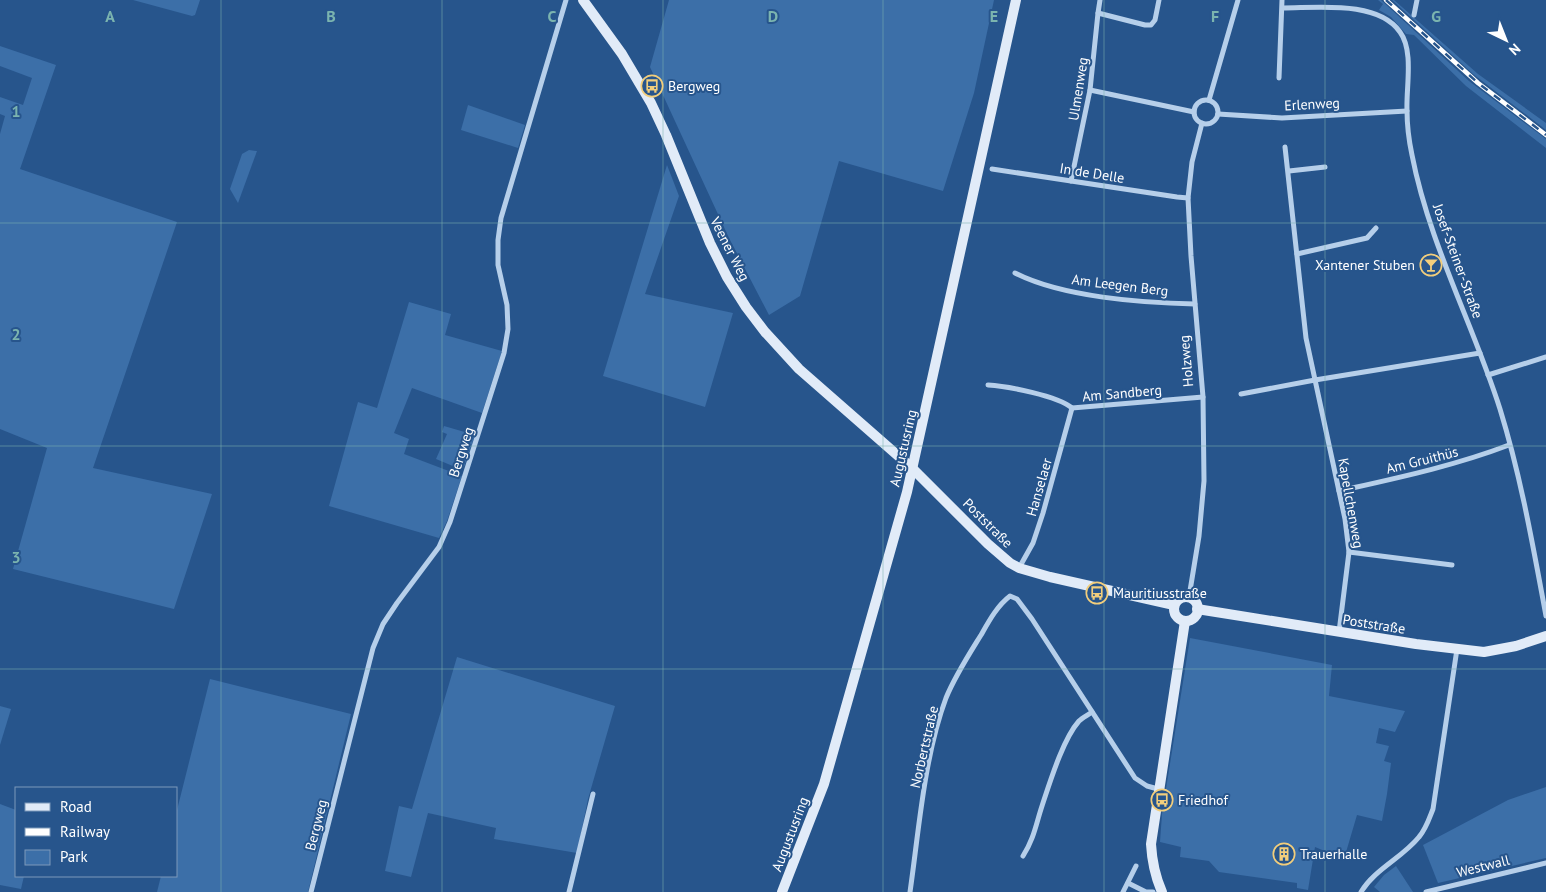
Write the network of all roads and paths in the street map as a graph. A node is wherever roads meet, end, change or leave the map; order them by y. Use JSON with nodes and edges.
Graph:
{"nodes":[{"id":1,"x":566,"y":0,"type":"edge"},
{"id":2,"x":583,"y":0,"type":"edge"},
{"id":3,"x":1016,"y":0,"type":"edge"},
{"id":4,"x":1100,"y":0,"type":"edge"},
{"id":5,"x":1159,"y":0,"type":"edge"},
{"id":6,"x":1238,"y":0,"type":"edge"},
{"id":7,"x":1282,"y":0,"type":"edge"},
{"id":8,"x":1417,"y":0,"type":"edge"},
{"id":9,"x":1283,"y":8,"type":"junction"},
{"id":10,"x":1098,"y":13,"type":"junction"},
{"id":11,"x":1414,"y":15,"type":"dead end"},
{"id":12,"x":1280,"y":78,"type":"dead end"},
{"id":13,"x":1090,"y":90,"type":"junction"},
{"id":14,"x":1209,"y":100,"type":"junction"},
{"id":15,"x":1406,"y":111,"type":"junction"},
{"id":16,"x":1194,"y":112,"type":"junction"},
{"id":17,"x":1218,"y":114,"type":"junction"},
{"id":18,"x":1202,"y":123,"type":"junction"},
{"id":19,"x":1286,"y":147,"type":"dead end"},
{"id":20,"x":1325,"y":167,"type":"dead end"},
{"id":21,"x":992,"y":168,"type":"dead end"},
{"id":22,"x":1289,"y":171,"type":"junction"},
{"id":23,"x":1071,"y":181,"type":"junction"},
{"id":24,"x":1188,"y":198,"type":"junction"},
{"id":25,"x":1376,"y":228,"type":"dead end"},
{"id":26,"x":1297,"y":254,"type":"junction"},
{"id":27,"x":1015,"y":273,"type":"dead end"},
{"id":28,"x":1195,"y":304,"type":"junction"},
{"id":29,"x":1480,"y":353,"type":"junction"},
{"id":30,"x":1546,"y":357,"type":"edge"},
{"id":31,"x":1488,"y":375,"type":"junction"},
{"id":32,"x":1315,"y":380,"type":"junction"},
{"id":33,"x":988,"y":386,"type":"dead end"},
{"id":34,"x":1240,"y":394,"type":"dead end"},
{"id":35,"x":1203,"y":396,"type":"junction"},
{"id":36,"x":1072,"y":408,"type":"junction"},
{"id":37,"x":1509,"y":445,"type":"junction"},
{"id":38,"x":912,"y":468,"type":"junction"},
{"id":39,"x":1339,"y":491,"type":"junction"},
{"id":40,"x":1349,"y":552,"type":"junction"},
{"id":41,"x":1452,"y":565,"type":"dead end"},
{"id":42,"x":1019,"y":568,"type":"junction"},
{"id":43,"x":1189,"y":597,"type":"junction"},
{"id":44,"x":1174,"y":605,"type":"junction"},
{"id":45,"x":1198,"y":608,"type":"junction"},
{"id":46,"x":1546,"y":616,"type":"edge"},
{"id":47,"x":1185,"y":620,"type":"junction"},
{"id":48,"x":1339,"y":632,"type":"junction"},
{"id":49,"x":1546,"y":636,"type":"edge"},
{"id":50,"x":1457,"y":649,"type":"junction"},
{"id":51,"x":1092,"y":712,"type":"junction"},
{"id":52,"x":1158,"y":789,"type":"junction"},
{"id":53,"x":593,"y":794,"type":"dead end"},
{"id":54,"x":1023,"y":856,"type":"dead end"},
{"id":55,"x":1546,"y":862,"type":"edge"},
{"id":56,"x":1136,"y":866,"type":"dead end"},
{"id":57,"x":1128,"y":883,"type":"junction"},
{"id":58,"x":311,"y":892,"type":"edge"},
{"id":59,"x":569,"y":892,"type":"edge"},
{"id":60,"x":782,"y":892,"type":"edge"},
{"id":61,"x":910,"y":892,"type":"edge"},
{"id":62,"x":1122,"y":892,"type":"edge"},
{"id":63,"x":1153,"y":892,"type":"edge"},
{"id":64,"x":1162,"y":892,"type":"edge"},
{"id":65,"x":1361,"y":892,"type":"edge"},
{"id":66,"x":1426,"y":892,"type":"edge"}],
"edges":[{"from":1,"to":58,"type":"street","name":"Bergweg"},
{"from":2,"to":38,"type":"main road","name":"Veener Weg"},
{"from":3,"to":38,"type":"main road","name":"Augustusring"},
{"from":4,"to":10,"type":"street","name":"Ulmenweg"},
{"from":5,"to":10,"type":"street"},
{"from":6,"to":14,"type":"street"},
{"from":7,"to":9,"type":"street"},
{"from":8,"to":11,"type":"street"},
{"from":9,"to":12,"type":"street"},
{"from":9,"to":15,"type":"street","name":"Josef-Steiner-Straße"},
{"from":10,"to":13,"type":"street","name":"Ulmenweg"},
{"from":13,"to":16,"type":"street"},
{"from":13,"to":23,"type":"street","name":"Ulmenweg"},
{"from":14,"to":16,"type":"street"},
{"from":14,"to":17,"type":"street"},
{"from":15,"to":17,"type":"street","name":"Erlenweg"},
{"from":15,"to":29,"type":"street","name":"Josef-Steiner-Straße"},
{"from":16,"to":18,"type":"street"},
{"from":17,"to":18,"type":"street"},
{"from":18,"to":24,"type":"street","name":"Holzweg"},
{"from":19,"to":22,"type":"street","name":"Kapellchenweg"},
{"from":20,"to":22,"type":"street"},
{"from":21,"to":23,"type":"street","name":"In de Delle"},
{"from":22,"to":26,"type":"street","name":"Kapellchenweg"},
{"from":23,"to":24,"type":"street","name":"In de Delle"},
{"from":24,"to":28,"type":"street","name":"Holzweg"},
{"from":25,"to":26,"type":"street"},
{"from":26,"to":32,"type":"street","name":"Kapellchenweg"},
{"from":27,"to":28,"type":"street","name":"Am Leegen Berg"},
{"from":28,"to":35,"type":"street","name":"Holzweg"},
{"from":29,"to":31,"type":"street","name":"Josef-Steiner-Straße"},
{"from":29,"to":32,"type":"street"},
{"from":30,"to":31,"type":"street"},
{"from":31,"to":37,"type":"street","name":"Josef-Steiner-Straße"},
{"from":32,"to":34,"type":"street"},
{"from":32,"to":39,"type":"street","name":"Kapellchenweg"},
{"from":33,"to":36,"type":"street","name":"Am Sandberg"},
{"from":35,"to":36,"type":"street","name":"Am Sandberg"},
{"from":35,"to":43,"type":"street","name":"Holzweg"},
{"from":36,"to":42,"type":"street","name":"Hanselaer"},
{"from":37,"to":39,"type":"street","name":"Am Gruithüs"},
{"from":37,"to":46,"type":"street","name":"Josef-Steiner-Straße"},
{"from":38,"to":42,"type":"main road","name":"Poststraße"},
{"from":38,"to":60,"type":"main road","name":"Augustusring"},
{"from":39,"to":40,"type":"street","name":"Kapellchenweg"},
{"from":40,"to":41,"type":"street"},
{"from":40,"to":48,"type":"street","name":"Kapellchenweg"},
{"from":42,"to":44,"type":"main road","name":"Poststraße"},
{"from":43,"to":44,"type":"main road"},
{"from":43,"to":45,"type":"main road"},
{"from":44,"to":47,"type":"main road"},
{"from":45,"to":47,"type":"main road"},
{"from":45,"to":48,"type":"main road","name":"Poststraße"},
{"from":47,"to":52,"type":"main road"},
{"from":48,"to":50,"type":"main road","name":"Poststraße"},
{"from":49,"to":50,"type":"main road","name":"Poststraße"},
{"from":50,"to":65,"type":"street"},
{"from":51,"to":52,"type":"street"},
{"from":51,"to":54,"type":"street"},
{"from":51,"to":61,"type":"street","name":"Norbertstraße"},
{"from":52,"to":64,"type":"main road"},
{"from":53,"to":59,"type":"street"},
{"from":55,"to":66,"type":"street","name":"Westwall"},
{"from":56,"to":57,"type":"street"},
{"from":57,"to":62,"type":"street"},
{"from":57,"to":63,"type":"street"}]}
